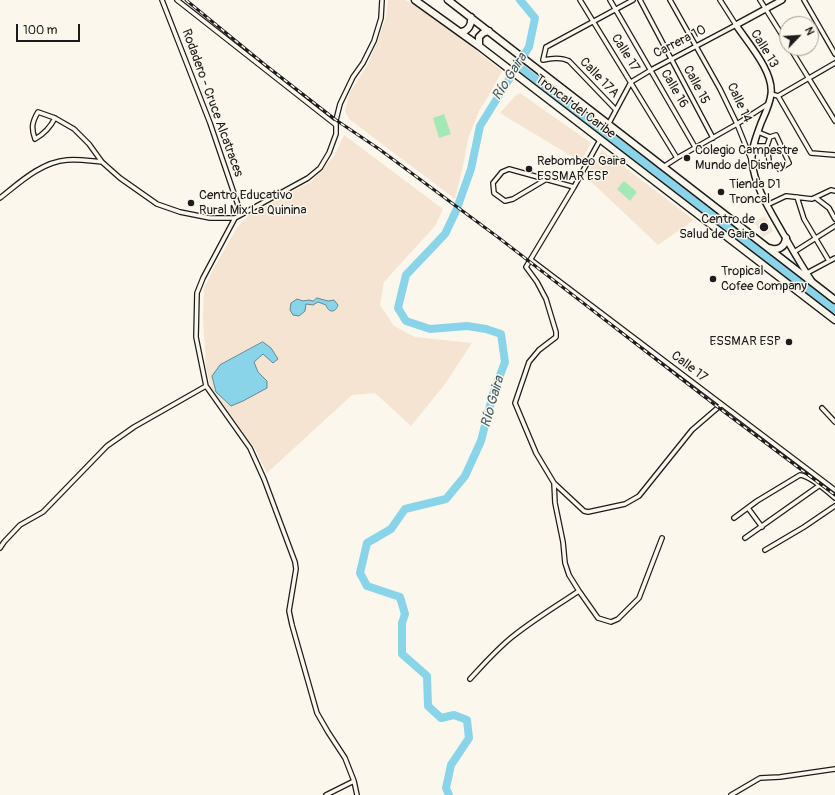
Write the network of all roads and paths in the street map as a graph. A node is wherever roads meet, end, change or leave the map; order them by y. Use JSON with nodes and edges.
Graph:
{"nodes":[{"id":1,"x":162,"y":0,"type":"edge"},
{"id":2,"x":177,"y":0,"type":"edge"},
{"id":3,"x":382,"y":0,"type":"edge"},
{"id":4,"x":415,"y":0,"type":"edge"},
{"id":5,"x":448,"y":0,"type":"edge"},
{"id":6,"x":580,"y":0,"type":"edge"},
{"id":7,"x":610,"y":0,"type":"edge"},
{"id":8,"x":633,"y":0,"type":"edge"},
{"id":9,"x":640,"y":0,"type":"edge"},
{"id":10,"x":670,"y":0,"type":"edge"},
{"id":11,"x":720,"y":0,"type":"edge"},
{"id":12,"x":760,"y":0,"type":"edge"},
{"id":13,"x":782,"y":0,"type":"edge"},
{"id":14,"x":804,"y":0,"type":"edge"},
{"id":15,"x":765,"y":9,"type":"junction"},
{"id":16,"x":615,"y":10,"type":"junction"},
{"id":17,"x":471,"y":17,"type":"junction"},
{"id":18,"x":593,"y":21,"type":"junction"},
{"id":19,"x":736,"y":25,"type":"junction"},
{"id":20,"x":489,"y":31,"type":"junction"},
{"id":21,"x":779,"y":31,"type":"edge"},
{"id":22,"x":460,"y":32,"type":"junction"},
{"id":23,"x":479,"y":46,"type":"junction"},
{"id":24,"x":696,"y":47,"type":"junction"},
{"id":25,"x":835,"y":54,"type":"edge"},
{"id":26,"x":795,"y":56,"type":"edge"},
{"id":27,"x":671,"y":60,"type":"junction"},
{"id":28,"x":835,"y":63,"type":"edge"},
{"id":29,"x":651,"y":70,"type":"junction"},
{"id":30,"x":810,"y":78,"type":"junction"},
{"id":31,"x":631,"y":82,"type":"junction"},
{"id":32,"x":771,"y":94,"type":"junction"},
{"id":33,"x":778,"y":96,"type":"junction"},
{"id":34,"x":768,"y":104,"type":"junction"},
{"id":35,"x":616,"y":110,"type":"junction"},
{"id":36,"x":55,"y":118,"type":"junction"},
{"id":37,"x":835,"y":121,"type":"edge"},
{"id":38,"x":737,"y":124,"type":"junction"},
{"id":39,"x":336,"y":125,"type":"junction"},
{"id":40,"x":608,"y":125,"type":"junction"},
{"id":41,"x":758,"y":132,"type":"junction"},
{"id":42,"x":770,"y":137,"type":"junction"},
{"id":43,"x":713,"y":138,"type":"junction"},
{"id":44,"x":600,"y":140,"type":"junction"},
{"id":45,"x":754,"y":146,"type":"junction"},
{"id":46,"x":767,"y":146,"type":"junction"},
{"id":47,"x":695,"y":147,"type":"junction"},
{"id":48,"x":835,"y":155,"type":"edge"},
{"id":49,"x":677,"y":158,"type":"junction"},
{"id":50,"x":752,"y":160,"type":"junction"},
{"id":51,"x":769,"y":160,"type":"dead end"},
{"id":52,"x":102,"y":162,"type":"junction"},
{"id":53,"x":663,"y":167,"type":"junction"},
{"id":54,"x":780,"y":169,"type":"dead end"},
{"id":55,"x":545,"y":180,"type":"junction"},
{"id":56,"x":574,"y":187,"type":"junction"},
{"id":57,"x":835,"y":191,"type":"edge"},
{"id":58,"x":797,"y":197,"type":"junction"},
{"id":59,"x":0,"y":198,"type":"edge"},
{"id":60,"x":816,"y":198,"type":"junction"},
{"id":61,"x":767,"y":205,"type":"junction"},
{"id":62,"x":241,"y":214,"type":"junction"},
{"id":63,"x":235,"y":218,"type":"junction"},
{"id":64,"x":835,"y":219,"type":"edge"},
{"id":65,"x":835,"y":226,"type":"edge"},
{"id":66,"x":786,"y":238,"type":"junction"},
{"id":67,"x":815,"y":239,"type":"junction"},
{"id":68,"x":768,"y":248,"type":"junction"},
{"id":69,"x":794,"y":252,"type":"junction"},
{"id":70,"x":835,"y":258,"type":"edge"},
{"id":71,"x":531,"y":260,"type":"junction"},
{"id":72,"x":829,"y":262,"type":"junction"},
{"id":73,"x":807,"y":274,"type":"junction"},
{"id":74,"x":813,"y":283,"type":"junction"},
{"id":75,"x":835,"y":300,"type":"edge"},
{"id":76,"x":835,"y":320,"type":"edge"},
{"id":77,"x":206,"y":386,"type":"junction"},
{"id":78,"x":721,"y":405,"type":"junction"},
{"id":79,"x":822,"y":408,"type":"dead end"},
{"id":80,"x":835,"y":422,"type":"edge"},
{"id":81,"x":823,"y":481,"type":"junction"},
{"id":82,"x":554,"y":483,"type":"junction"},
{"id":83,"x":820,"y":486,"type":"junction"},
{"id":84,"x":835,"y":490,"type":"edge"},
{"id":85,"x":835,"y":498,"type":"edge"},
{"id":86,"x":835,"y":506,"type":"edge"},
{"id":87,"x":748,"y":508,"type":"junction"},
{"id":88,"x":734,"y":518,"type":"dead end"},
{"id":89,"x":762,"y":527,"type":"junction"},
{"id":90,"x":662,"y":538,"type":"dead end"},
{"id":91,"x":745,"y":538,"type":"dead end"},
{"id":92,"x":0,"y":548,"type":"edge"},
{"id":93,"x":765,"y":550,"type":"dead end"},
{"id":94,"x":579,"y":591,"type":"junction"},
{"id":95,"x":470,"y":680,"type":"dead end"},
{"id":96,"x":835,"y":769,"type":"edge"},
{"id":97,"x":354,"y":781,"type":"junction"},
{"id":98,"x":326,"y":795,"type":"edge"},
{"id":99,"x":357,"y":795,"type":"edge"},
{"id":100,"x":730,"y":795,"type":"edge"}],
"edges":[{"from":1,"to":62,"type":"street","name":"Rodadero - Cruce Alcatraces"},
{"from":2,"to":39,"type":"street","name":"Rodadero - Cruce Alcatraces"},
{"from":3,"to":39,"type":"street"},
{"from":4,"to":22,"type":"highway","name":"Troncal del Caribe"},
{"from":5,"to":17,"type":"highway","name":"Troncal del Caribe"},
{"from":6,"to":18,"type":"street","name":"Calle 17"},
{"from":7,"to":16,"type":"street","name":"Calle 16"},
{"from":8,"to":16,"type":"street"},
{"from":9,"to":27,"type":"street","name":"Calle 15"},
{"from":10,"to":24,"type":"street","name":"Calle 14"},
{"from":11,"to":19,"type":"street","name":"Calle 13"},
{"from":12,"to":15,"type":"street"},
{"from":13,"to":15,"type":"main road","name":"Carrera 10"},
{"from":14,"to":25,"type":"street"},
{"from":15,"to":19,"type":"main road","name":"Carrera 10"},
{"from":15,"to":21,"type":"street"},
{"from":16,"to":18,"type":"street"},
{"from":16,"to":29,"type":"street","name":"Calle 16"},
{"from":17,"to":20,"type":"highway","name":"Troncal del Caribe"},
{"from":17,"to":22,"type":"highway"},
{"from":18,"to":31,"type":"street","name":"Calle 17"},
{"from":18,"to":35,"type":"street","name":"Calle 17A"},
{"from":19,"to":24,"type":"street","name":"Carrera 10"},
{"from":19,"to":32,"type":"main road","name":"Calle 13"},
{"from":20,"to":23,"type":"highway"},
{"from":20,"to":40,"type":"highway","name":"Troncal del Caribe"},
{"from":22,"to":23,"type":"highway","name":"Troncal del Caribe"},
{"from":23,"to":44,"type":"highway","name":"Troncal del Caribe"},
{"from":24,"to":27,"type":"street","name":"Carrera 10"},
{"from":24,"to":38,"type":"street","name":"Calle 14"},
{"from":26,"to":30,"type":"street"},
{"from":27,"to":29,"type":"street","name":"Carrera 10"},
{"from":27,"to":43,"type":"street","name":"Calle 15"},
{"from":28,"to":30,"type":"street"},
{"from":29,"to":31,"type":"street","name":"Carrera 10"},
{"from":29,"to":47,"type":"street","name":"Calle 16"},
{"from":30,"to":33,"type":"street"},
{"from":30,"to":37,"type":"street"},
{"from":31,"to":35,"type":"street"},
{"from":31,"to":49,"type":"street","name":"Calle 17"},
{"from":32,"to":33,"type":"street"},
{"from":32,"to":34,"type":"main road","name":"Calle 13"},
{"from":33,"to":48,"type":"street"},
{"from":34,"to":38,"type":"street"},
{"from":34,"to":41,"type":"main road","name":"Calle 13"},
{"from":35,"to":40,"type":"street"},
{"from":36,"to":36,"type":"street"},
{"from":36,"to":52,"type":"street"},
{"from":38,"to":43,"type":"street"},
{"from":38,"to":50,"type":"street","name":"Calle 14"},
{"from":39,"to":62,"type":"street"},
{"from":40,"to":53,"type":"highway","name":"Troncal del Caribe"},
{"from":41,"to":42,"type":"street"},
{"from":41,"to":45,"type":"main road","name":"Calle 13"},
{"from":42,"to":46,"type":"street"},
{"from":42,"to":54,"type":"street"},
{"from":43,"to":47,"type":"street"},
{"from":44,"to":56,"type":"street"},
{"from":44,"to":76,"type":"highway","name":"Troncal del Caribe"},
{"from":45,"to":46,"type":"street"},
{"from":45,"to":50,"type":"main road","name":"Calle 13"},
{"from":46,"to":51,"type":"street"},
{"from":47,"to":49,"type":"street"},
{"from":49,"to":53,"type":"street"},
{"from":50,"to":61,"type":"main road","name":"Calle 14"},
{"from":52,"to":59,"type":"street"},
{"from":52,"to":63,"type":"street"},
{"from":53,"to":68,"type":"highway","name":"Troncal del Caribe"},
{"from":55,"to":55,"type":"street"},
{"from":55,"to":56,"type":"street"},
{"from":56,"to":71,"type":"street"},
{"from":57,"to":60,"type":"street"},
{"from":58,"to":60,"type":"street"},
{"from":58,"to":61,"type":"street"},
{"from":58,"to":67,"type":"street"},
{"from":60,"to":64,"type":"street"},
{"from":61,"to":66,"type":"main road","name":"Calle 14"},
{"from":62,"to":63,"type":"street"},
{"from":63,"to":77,"type":"street"},
{"from":65,"to":67,"type":"street"},
{"from":66,"to":68,"type":"highway"},
{"from":66,"to":69,"type":"main road","name":"Calle 14"},
{"from":67,"to":69,"type":"street"},
{"from":67,"to":72,"type":"street"},
{"from":68,"to":74,"type":"highway","name":"Troncal del Caribe"},
{"from":69,"to":73,"type":"main road","name":"Calle 14"},
{"from":70,"to":72,"type":"street"},
{"from":71,"to":78,"type":"street","name":"Calle 17"},
{"from":71,"to":82,"type":"street"},
{"from":72,"to":73,"type":"street"},
{"from":73,"to":74,"type":"main road","name":"Calle 14"},
{"from":74,"to":75,"type":"highway","name":"Troncal del Caribe"},
{"from":77,"to":92,"type":"street"},
{"from":77,"to":97,"type":"street"},
{"from":78,"to":81,"type":"street","name":"Calle 17"},
{"from":78,"to":82,"type":"street"},
{"from":79,"to":80,"type":"street"},
{"from":81,"to":83,"type":"street"},
{"from":81,"to":84,"type":"street","name":"Calle 17"},
{"from":82,"to":94,"type":"street"},
{"from":83,"to":85,"type":"street"},
{"from":83,"to":87,"type":"street"},
{"from":83,"to":89,"type":"street"},
{"from":86,"to":93,"type":"street"},
{"from":87,"to":88,"type":"street"},
{"from":87,"to":89,"type":"street"},
{"from":89,"to":91,"type":"street"},
{"from":90,"to":94,"type":"street"},
{"from":94,"to":95,"type":"street"},
{"from":96,"to":100,"type":"street"},
{"from":97,"to":98,"type":"street"},
{"from":97,"to":99,"type":"street"}]}
